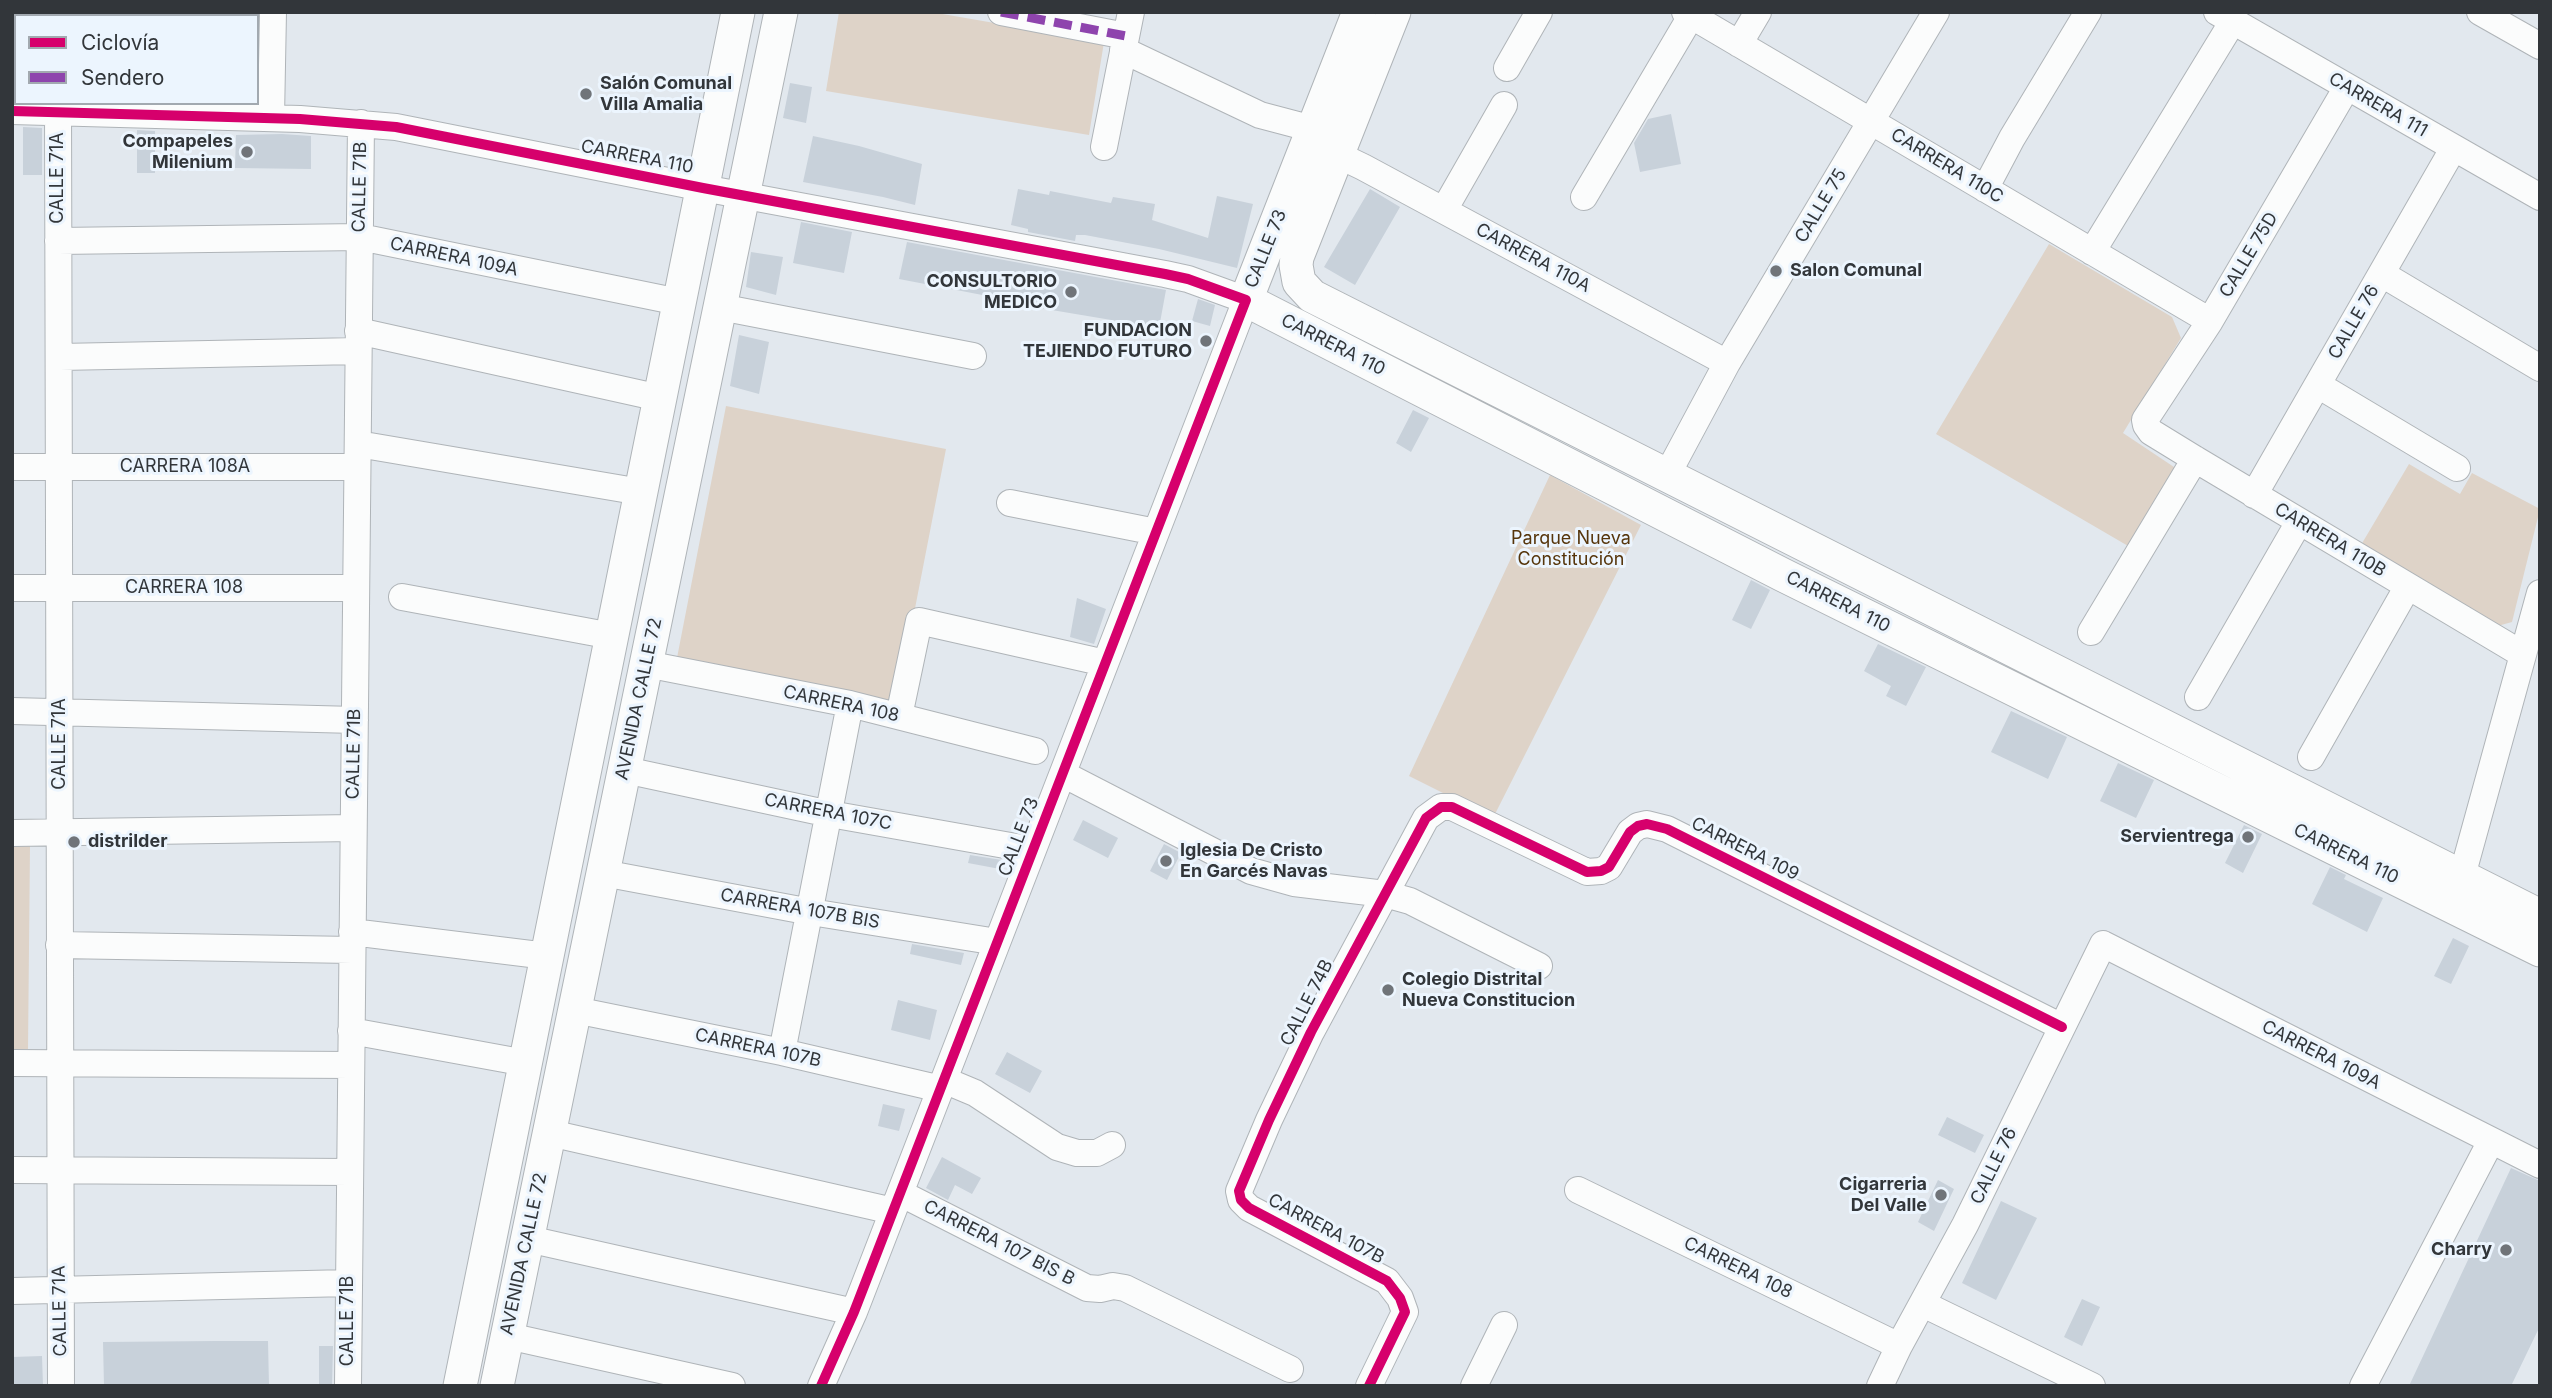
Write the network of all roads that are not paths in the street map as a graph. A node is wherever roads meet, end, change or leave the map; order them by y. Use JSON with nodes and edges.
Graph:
{"nodes":[{"id":1,"x":273,"y":12,"type":"edge"},
{"id":2,"x":738,"y":12,"type":"edge"},
{"id":3,"x":781,"y":12,"type":"edge"},
{"id":4,"x":1001,"y":12,"type":"edge"},
{"id":5,"x":1359,"y":12,"type":"edge"},
{"id":6,"x":1394,"y":12,"type":"edge"},
{"id":7,"x":1539,"y":12,"type":"edge"},
{"id":8,"x":1758,"y":12,"type":"edge"},
{"id":9,"x":1936,"y":12,"type":"edge"},
{"id":10,"x":2088,"y":12,"type":"edge"},
{"id":11,"x":2480,"y":12,"type":"edge"},
{"id":12,"x":1688,"y":14,"type":"edge"},
{"id":13,"x":2225,"y":17,"type":"edge"},
{"id":14,"x":1127,"y":33,"type":"edge"},
{"id":15,"x":1739,"y":44,"type":"junction"},
{"id":16,"x":2540,"y":46,"type":"edge"},
{"id":17,"x":1507,"y":68,"type":"dead end"},
{"id":18,"x":2347,"y":87,"type":"junction"},
{"id":19,"x":1504,"y":105,"type":"dead end"},
{"id":20,"x":58,"y":108,"type":"edge"},
{"id":21,"x":12,"y":111,"type":"edge"},
{"id":22,"x":271,"y":118,"type":"junction"},
{"id":23,"x":1871,"y":121,"type":"junction"},
{"id":24,"x":361,"y":123,"type":"junction"},
{"id":25,"x":1313,"y":129,"type":"junction"},
{"id":26,"x":1104,"y":147,"type":"dead end"},
{"id":27,"x":2453,"y":149,"type":"junction"},
{"id":28,"x":1338,"y":155,"type":"junction"},
{"id":29,"x":703,"y":188,"type":"junction"},
{"id":30,"x":1985,"y":189,"type":"junction"},
{"id":31,"x":743,"y":195,"type":"junction"},
{"id":32,"x":1584,"y":197,"type":"dead end"},
{"id":33,"x":2540,"y":197,"type":"edge"},
{"id":34,"x":1444,"y":211,"type":"junction"},
{"id":35,"x":359,"y":237,"type":"junction"},
{"id":36,"x":58,"y":242,"type":"junction"},
{"id":37,"x":2092,"y":252,"type":"junction"},
{"id":38,"x":2382,"y":274,"type":"junction"},
{"id":39,"x":1299,"y":282,"type":"joint"},
{"id":40,"x":1246,"y":300,"type":"junction"},
{"id":41,"x":679,"y":302,"type":"junction"},
{"id":42,"x":720,"y":307,"type":"junction"},
{"id":43,"x":2210,"y":321,"type":"junction"},
{"id":44,"x":358,"y":341,"type":"junction"},
{"id":45,"x":973,"y":356,"type":"dead end"},
{"id":46,"x":60,"y":357,"type":"junction"},
{"id":47,"x":1727,"y":363,"type":"junction"},
{"id":48,"x":2540,"y":368,"type":"edge"},
{"id":49,"x":2318,"y":385,"type":"junction"},
{"id":50,"x":660,"y":398,"type":"junction"},
{"id":51,"x":2145,"y":419,"type":"joint"},
{"id":52,"x":357,"y":456,"type":"junction"},
{"id":53,"x":2195,"y":460,"type":"junction"},
{"id":54,"x":12,"y":467,"type":"edge"},
{"id":55,"x":59,"y":467,"type":"junction"},
{"id":56,"x":2457,"y":468,"type":"dead end"},
{"id":57,"x":1667,"y":475,"type":"junction"},
{"id":58,"x":641,"y":492,"type":"junction"},
{"id":59,"x":2254,"y":495,"type":"junction"},
{"id":60,"x":1010,"y":503,"type":"dead end"},
{"id":61,"x":2300,"y":522,"type":"junction"},
{"id":62,"x":1156,"y":531,"type":"junction"},
{"id":63,"x":2408,"y":586,"type":"junction"},
{"id":64,"x":12,"y":588,"type":"edge"},
{"id":65,"x":59,"y":588,"type":"junction"},
{"id":66,"x":356,"y":588,"type":"junction"},
{"id":67,"x":2540,"y":593,"type":"edge"},
{"id":68,"x":402,"y":597,"type":"dead end"},
{"id":69,"x":2091,"y":632,"type":"dead end"},
{"id":70,"x":612,"y":636,"type":"junction"},
{"id":71,"x":2522,"y":654,"type":"junction"},
{"id":72,"x":1105,"y":663,"type":"junction"},
{"id":73,"x":646,"y":664,"type":"junction"},
{"id":74,"x":2198,"y":697,"type":"dead end"},
{"id":75,"x":849,"y":704,"type":"junction"},
{"id":76,"x":12,"y":711,"type":"edge"},
{"id":77,"x":59,"y":711,"type":"junction"},
{"id":78,"x":899,"y":716,"type":"junction"},
{"id":79,"x":355,"y":720,"type":"junction"},
{"id":80,"x":1035,"y":751,"type":"dead end"},
{"id":81,"x":2311,"y":757,"type":"dead end"},
{"id":82,"x":625,"y":770,"type":"junction"},
{"id":83,"x":1063,"y":774,"type":"junction"},
{"id":84,"x":830,"y":814,"type":"junction"},
{"id":85,"x":1426,"y":818,"type":"joint"},
{"id":86,"x":353,"y":828,"type":"junction"},
{"id":87,"x":12,"y":833,"type":"edge"},
{"id":88,"x":60,"y":833,"type":"junction"},
{"id":89,"x":1033,"y":850,"type":"junction"},
{"id":90,"x":603,"y":873,"type":"junction"},
{"id":91,"x":2462,"y":876,"type":"junction"},
{"id":92,"x":1385,"y":894,"type":"junction"},
{"id":93,"x":811,"y":912,"type":"junction"},
{"id":94,"x":2540,"y":916,"type":"edge"},
{"id":95,"x":352,"y":941,"type":"junction"},
{"id":96,"x":997,"y":942,"type":"junction"},
{"id":97,"x":2103,"y":944,"type":"joint"},
{"id":98,"x":60,"y":945,"type":"junction"},
{"id":99,"x":2540,"y":950,"type":"edge"},
{"id":100,"x":547,"y":956,"type":"junction"},
{"id":101,"x":1539,"y":966,"type":"dead end"},
{"id":102,"x":575,"y":1010,"type":"junction"},
{"id":103,"x":2062,"y":1027,"type":"junction"},
{"id":104,"x":351,"y":1031,"type":"junction"},
{"id":105,"x":782,"y":1052,"type":"junction"},
{"id":106,"x":12,"y":1063,"type":"edge"},
{"id":107,"x":526,"y":1063,"type":"junction"},
{"id":108,"x":60,"y":1065,"type":"junction"},
{"id":109,"x":351,"y":1065,"type":"junction"},
{"id":110,"x":942,"y":1084,"type":"junction"},
{"id":111,"x":550,"y":1133,"type":"junction"},
{"id":112,"x":2491,"y":1141,"type":"junction"},
{"id":113,"x":1112,"y":1145,"type":"dead end"},
{"id":114,"x":2540,"y":1164,"type":"edge"},
{"id":115,"x":12,"y":1170,"type":"edge"},
{"id":116,"x":59,"y":1170,"type":"junction"},
{"id":117,"x":350,"y":1172,"type":"junction"},
{"id":118,"x":1578,"y":1190,"type":"dead end"},
{"id":119,"x":897,"y":1202,"type":"junction"},
{"id":120,"x":1249,"y":1208,"type":"joint"},
{"id":121,"x":528,"y":1239,"type":"junction"},
{"id":122,"x":349,"y":1283,"type":"junction"},
{"id":123,"x":12,"y":1291,"type":"edge"},
{"id":124,"x":60,"y":1291,"type":"junction"},
{"id":125,"x":1923,"y":1304,"type":"junction"},
{"id":126,"x":854,"y":1311,"type":"junction"},
{"id":127,"x":1504,"y":1325,"type":"dead end"},
{"id":128,"x":508,"y":1336,"type":"junction"},
{"id":129,"x":1899,"y":1346,"type":"junction"},
{"id":130,"x":1290,"y":1369,"type":"dead end"},
{"id":131,"x":61,"y":1386,"type":"edge"},
{"id":132,"x":348,"y":1386,"type":"edge"},
{"id":133,"x":460,"y":1386,"type":"edge"},
{"id":134,"x":497,"y":1386,"type":"edge"},
{"id":135,"x":732,"y":1386,"type":"edge"},
{"id":136,"x":821,"y":1386,"type":"edge"},
{"id":137,"x":1369,"y":1386,"type":"edge"},
{"id":138,"x":1474,"y":1386,"type":"edge"},
{"id":139,"x":1880,"y":1386,"type":"edge"},
{"id":140,"x":2092,"y":1386,"type":"edge"},
{"id":141,"x":2363,"y":1386,"type":"edge"}],
"edges":[{"from":1,"to":22,"type":"street"},
{"from":2,"to":29,"type":"main road","name":"AVENIDA CALLE 72"},
{"from":3,"to":31,"type":"main road","name":"AVENIDA CALLE 72"},
{"from":4,"to":14,"type":"street"},
{"from":5,"to":25,"type":"main road","name":"CALLE 73"},
{"from":6,"to":28,"type":"main road","name":"CALLE 73"},
{"from":7,"to":17,"type":"street"},
{"from":8,"to":15,"type":"street"},
{"from":9,"to":23,"type":"street","name":"CALLE 75"},
{"from":10,"to":30,"type":"street"},
{"from":11,"to":16,"type":"street"},
{"from":12,"to":15,"type":"street","name":"CARRERA 110C"},
{"from":12,"to":32,"type":"street"},
{"from":13,"to":18,"type":"street","name":"CARRERA 111"},
{"from":13,"to":37,"type":"street"},
{"from":14,"to":25,"type":"street"},
{"from":14,"to":26,"type":"street"},
{"from":15,"to":23,"type":"street","name":"CARRERA 110C"},
{"from":18,"to":27,"type":"street","name":"CARRERA 111"},
{"from":18,"to":43,"type":"street","name":"CALLE 75D"},
{"from":19,"to":34,"type":"street"},
{"from":20,"to":21,"type":"street","name":"CARRERA 110"},
{"from":20,"to":22,"type":"street","name":"CARRERA 110"},
{"from":20,"to":36,"type":"street","name":"CALLE 71A"},
{"from":22,"to":24,"type":"street","name":"CARRERA 110"},
{"from":23,"to":30,"type":"street","name":"CARRERA 110C"},
{"from":23,"to":47,"type":"street","name":"CALLE 75"},
{"from":24,"to":29,"type":"street","name":"CARRERA 110"},
{"from":24,"to":35,"type":"street","name":"CALLE 71B"},
{"from":25,"to":40,"type":"main road","name":"CALLE 73"},
{"from":27,"to":33,"type":"street","name":"CARRERA 111"},
{"from":27,"to":38,"type":"street","name":"CALLE 76"},
{"from":28,"to":34,"type":"street","name":"CARRERA 110A"},
{"from":28,"to":39,"type":"main road","name":"CALLE 73"},
{"from":29,"to":31,"type":"street","name":"CARRERA 110"},
{"from":29,"to":41,"type":"main road","name":"AVENIDA CALLE 72"},
{"from":30,"to":37,"type":"street","name":"CARRERA 110C"},
{"from":31,"to":40,"type":"street","name":"CARRERA 110"},
{"from":31,"to":42,"type":"main road","name":"AVENIDA CALLE 72"},
{"from":34,"to":47,"type":"street","name":"CARRERA 110A"},
{"from":35,"to":36,"type":"street","name":"CARRERA 109A"},
{"from":35,"to":41,"type":"street","name":"CARRERA 109A"},
{"from":35,"to":44,"type":"street","name":"CALLE 71B"},
{"from":36,"to":46,"type":"street","name":"CALLE 71A"},
{"from":37,"to":43,"type":"street","name":"CARRERA 110C"},
{"from":38,"to":48,"type":"street"},
{"from":38,"to":49,"type":"street","name":"CALLE 76"},
{"from":39,"to":57,"type":"main road","name":"CARRERA 110"},
{"from":40,"to":62,"type":"street","name":"CALLE 73"},
{"from":40,"to":99,"type":"main road","name":"CARRERA 110"},
{"from":41,"to":50,"type":"main road","name":"AVENIDA CALLE 72"},
{"from":42,"to":45,"type":"street"},
{"from":42,"to":73,"type":"main road","name":"AVENIDA CALLE 72"},
{"from":43,"to":51,"type":"street","name":"CALLE 75D"},
{"from":44,"to":46,"type":"street"},
{"from":44,"to":50,"type":"street"},
{"from":44,"to":52,"type":"street","name":"CALLE 71B"},
{"from":46,"to":55,"type":"street","name":"CALLE 71A"},
{"from":47,"to":57,"type":"street","name":"CALLE 75"},
{"from":49,"to":56,"type":"street"},
{"from":49,"to":59,"type":"street","name":"CALLE 76"},
{"from":50,"to":58,"type":"main road","name":"AVENIDA CALLE 72"},
{"from":51,"to":53,"type":"street","name":"CARRERA 110B"},
{"from":52,"to":55,"type":"street","name":"CARRERA 108A"},
{"from":52,"to":58,"type":"street","name":"CARRERA 108A"},
{"from":52,"to":66,"type":"street","name":"CALLE 71B"},
{"from":53,"to":59,"type":"street","name":"CARRERA 110B"},
{"from":53,"to":69,"type":"street"},
{"from":54,"to":55,"type":"street","name":"CARRERA 108A"},
{"from":55,"to":65,"type":"street","name":"CALLE 71A"},
{"from":57,"to":91,"type":"main road","name":"CARRERA 110"},
{"from":58,"to":70,"type":"main road","name":"AVENIDA CALLE 72"},
{"from":59,"to":61,"type":"street","name":"CARRERA 110B"},
{"from":60,"to":62,"type":"street"},
{"from":61,"to":63,"type":"street","name":"CARRERA 110B"},
{"from":61,"to":74,"type":"street"},
{"from":62,"to":72,"type":"street","name":"CALLE 73"},
{"from":63,"to":71,"type":"street","name":"CARRERA 110B"},
{"from":63,"to":81,"type":"street"},
{"from":64,"to":65,"type":"street","name":"CARRERA 108"},
{"from":65,"to":66,"type":"street","name":"CARRERA 108"},
{"from":65,"to":77,"type":"street","name":"CALLE 71A"},
{"from":66,"to":79,"type":"street","name":"CALLE 71B"},
{"from":67,"to":71,"type":"street"},
{"from":68,"to":70,"type":"street"},
{"from":70,"to":100,"type":"main road","name":"AVENIDA CALLE 72"},
{"from":71,"to":91,"type":"street"},
{"from":72,"to":78,"type":"street"},
{"from":72,"to":83,"type":"street","name":"CALLE 73"},
{"from":73,"to":75,"type":"street","name":"CARRERA 108"},
{"from":73,"to":82,"type":"main road","name":"AVENIDA CALLE 72"},
{"from":75,"to":78,"type":"street","name":"CARRERA 108"},
{"from":75,"to":84,"type":"street"},
{"from":76,"to":77,"type":"street"},
{"from":77,"to":79,"type":"street"},
{"from":77,"to":88,"type":"street","name":"CALLE 71A"},
{"from":78,"to":80,"type":"street","name":"CARRERA 108"},
{"from":79,"to":86,"type":"street","name":"CALLE 71B"},
{"from":82,"to":84,"type":"street","name":"CARRERA 107C"},
{"from":82,"to":90,"type":"main road","name":"AVENIDA CALLE 72"},
{"from":83,"to":89,"type":"street","name":"CALLE 73"},
{"from":83,"to":92,"type":"street"},
{"from":84,"to":89,"type":"street","name":"CARRERA 107C"},
{"from":84,"to":93,"type":"street"},
{"from":85,"to":92,"type":"street","name":"CALLE 74B"},
{"from":85,"to":103,"type":"street","name":"CARRERA 109"},
{"from":86,"to":88,"type":"street"},
{"from":86,"to":95,"type":"street","name":"CALLE 71B"},
{"from":87,"to":88,"type":"street"},
{"from":88,"to":98,"type":"street","name":"CALLE 71A"},
{"from":89,"to":96,"type":"street","name":"CALLE 73"},
{"from":90,"to":93,"type":"street","name":"CARRERA 107B BIS"},
{"from":90,"to":102,"type":"main road","name":"AVENIDA CALLE 72"},
{"from":91,"to":94,"type":"main road","name":"CARRERA 110"},
{"from":92,"to":101,"type":"street"},
{"from":92,"to":120,"type":"street","name":"CALLE 74B"},
{"from":93,"to":96,"type":"street","name":"CARRERA 107B BIS"},
{"from":93,"to":105,"type":"street"},
{"from":95,"to":98,"type":"street"},
{"from":95,"to":100,"type":"street"},
{"from":95,"to":104,"type":"street","name":"CALLE 71B"},
{"from":96,"to":110,"type":"street","name":"CALLE 73"},
{"from":97,"to":103,"type":"street","name":"CALLE 76"},
{"from":97,"to":112,"type":"street","name":"CARRERA 109A"},
{"from":98,"to":108,"type":"street","name":"CALLE 71A"},
{"from":100,"to":107,"type":"main road","name":"AVENIDA CALLE 72"},
{"from":102,"to":105,"type":"street","name":"CARRERA 107B"},
{"from":102,"to":111,"type":"main road","name":"AVENIDA CALLE 72"},
{"from":103,"to":125,"type":"street","name":"CALLE 76"},
{"from":104,"to":107,"type":"street"},
{"from":104,"to":109,"type":"street","name":"CALLE 71B"},
{"from":105,"to":110,"type":"street","name":"CARRERA 107B"},
{"from":106,"to":108,"type":"street"},
{"from":107,"to":133,"type":"main road","name":"AVENIDA CALLE 72"},
{"from":108,"to":109,"type":"street"},
{"from":108,"to":116,"type":"street","name":"CALLE 71A"},
{"from":109,"to":117,"type":"street","name":"CALLE 71B"},
{"from":110,"to":113,"type":"street","name":"CARRERA 107B"},
{"from":110,"to":119,"type":"street","name":"CALLE 73"},
{"from":111,"to":119,"type":"street","name":"CARRERA 107 BIS B"},
{"from":111,"to":121,"type":"main road","name":"AVENIDA CALLE 72"},
{"from":112,"to":114,"type":"street","name":"CARRERA 109A"},
{"from":112,"to":141,"type":"street"},
{"from":115,"to":116,"type":"street"},
{"from":116,"to":117,"type":"street"},
{"from":116,"to":124,"type":"street","name":"CALLE 71A"},
{"from":117,"to":122,"type":"street","name":"CALLE 71B"},
{"from":118,"to":129,"type":"street","name":"CARRERA 108"},
{"from":119,"to":126,"type":"street","name":"CALLE 73"},
{"from":119,"to":130,"type":"street","name":"CARRERA 107 BIS B"},
{"from":120,"to":137,"type":"street","name":"CARRERA 107B"},
{"from":121,"to":126,"type":"street"},
{"from":121,"to":128,"type":"main road","name":"AVENIDA CALLE 72"},
{"from":122,"to":124,"type":"street"},
{"from":122,"to":132,"type":"street","name":"CALLE 71B"},
{"from":123,"to":124,"type":"street"},
{"from":124,"to":131,"type":"street","name":"CALLE 71A"},
{"from":125,"to":129,"type":"street","name":"CALLE 76"},
{"from":125,"to":140,"type":"street"},
{"from":126,"to":136,"type":"street","name":"CALLE 73"},
{"from":127,"to":138,"type":"street"},
{"from":128,"to":134,"type":"main road","name":"AVENIDA CALLE 72"},
{"from":128,"to":135,"type":"street"},
{"from":129,"to":139,"type":"street","name":"CALLE 76"}]}
